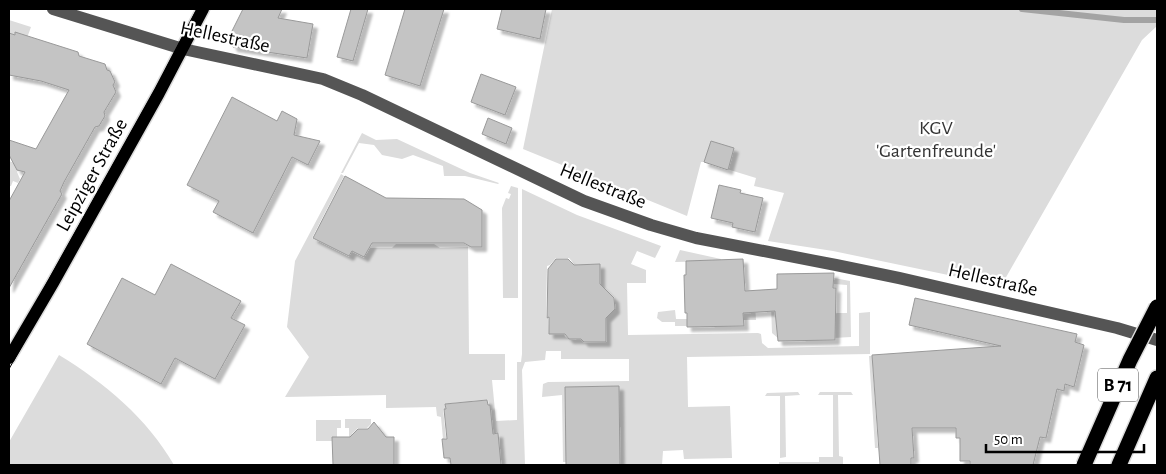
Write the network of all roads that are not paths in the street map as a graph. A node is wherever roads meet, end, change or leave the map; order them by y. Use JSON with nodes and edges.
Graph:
{"nodes":[{"id":1,"x":53,"y":9,"type":"edge"},
{"id":2,"x":203,"y":9,"type":"edge"},
{"id":3,"x":183,"y":49,"type":"junction"},
{"id":4,"x":1157,"y":307,"type":"edge"},
{"id":5,"x":1157,"y":340,"type":"edge"},
{"id":6,"x":9,"y":358,"type":"edge"},
{"id":7,"x":1157,"y":378,"type":"edge"},
{"id":8,"x":1084,"y":465,"type":"edge"},
{"id":9,"x":1119,"y":465,"type":"edge"}],
"edges":[{"from":1,"to":3,"type":"street","name":"Hellestraße"},
{"from":2,"to":3,"type":"main road","name":"Leipziger Straße"},
{"from":3,"to":5,"type":"street","name":"Hellestraße"},
{"from":3,"to":6,"type":"main road","name":"Leipziger Straße"},
{"from":4,"to":8,"type":"highway","number":"B 71","bridge":true},
{"from":7,"to":9,"type":"highway","number":"B 71"}]}
